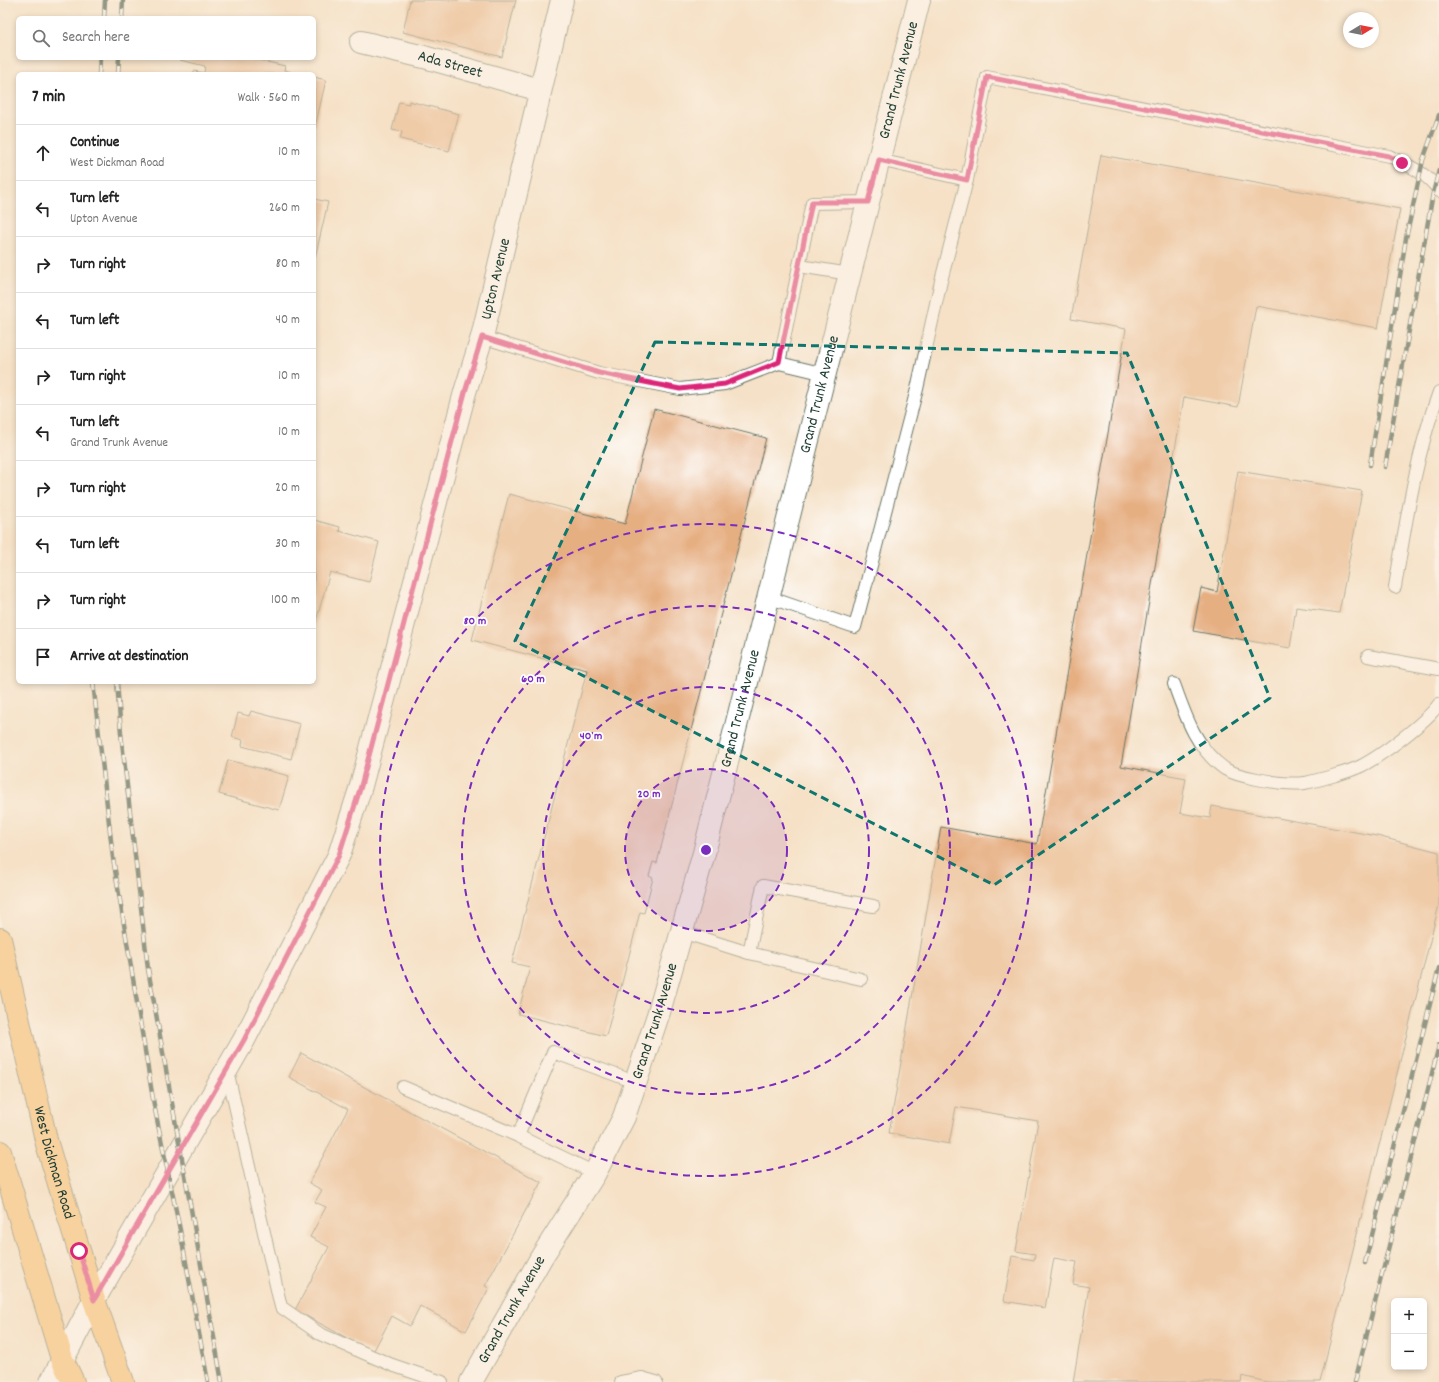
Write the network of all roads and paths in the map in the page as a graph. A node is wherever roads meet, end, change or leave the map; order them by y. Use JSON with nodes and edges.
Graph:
{"nodes":[{"id":1,"x":562,"y":0,"type":"edge"},
{"id":2,"x":919,"y":0,"type":"edge"},
{"id":3,"x":361,"y":42,"type":"dead end"},
{"id":4,"x":540,"y":90,"type":"junction"},
{"id":5,"x":879,"y":160,"type":"junction"},
{"id":6,"x":967,"y":180,"type":"junction"},
{"id":7,"x":1439,"y":191,"type":"edge"},
{"id":8,"x":868,"y":202,"type":"junction"},
{"id":9,"x":799,"y":266,"type":"junction"},
{"id":10,"x":850,"y":274,"type":"junction"},
{"id":11,"x":482,"y":337,"type":"junction"},
{"id":12,"x":779,"y":362,"type":"junction"},
{"id":13,"x":825,"y":374,"type":"junction"},
{"id":14,"x":1439,"y":392,"type":"edge"},
{"id":15,"x":1395,"y":587,"type":"dead end"},
{"id":16,"x":768,"y":598,"type":"junction"},
{"id":17,"x":1368,"y":656,"type":"dead end"},
{"id":18,"x":1439,"y":669,"type":"edge"},
{"id":19,"x":1174,"y":684,"type":"dead end"},
{"id":20,"x":1439,"y":704,"type":"edge"},
{"id":21,"x":872,"y":906,"type":"dead end"},
{"id":22,"x":682,"y":932,"type":"junction"},
{"id":23,"x":0,"y":938,"type":"edge"},
{"id":24,"x":749,"y":952,"type":"junction"},
{"id":25,"x":861,"y":978,"type":"dead end"},
{"id":26,"x":227,"y":1070,"type":"junction"},
{"id":27,"x":635,"y":1082,"type":"junction"},
{"id":28,"x":403,"y":1087,"type":"dead end"},
{"id":29,"x":518,"y":1136,"type":"junction"},
{"id":30,"x":1,"y":1156,"type":"edge"},
{"id":31,"x":595,"y":1173,"type":"junction"},
{"id":32,"x":94,"y":1300,"type":"junction"},
{"id":33,"x":62,"y":1359,"type":"junction"},
{"id":34,"x":51,"y":1382,"type":"edge"},
{"id":35,"x":73,"y":1382,"type":"edge"},
{"id":36,"x":123,"y":1382,"type":"edge"},
{"id":37,"x":442,"y":1382,"type":"edge"},
{"id":38,"x":471,"y":1382,"type":"edge"},
{"id":39,"x":621,"y":1382,"type":"edge"},
{"id":40,"x":656,"y":1382,"type":"edge"}],
"edges":[{"from":1,"to":4,"type":"street","name":"Upton Avenue"},
{"from":2,"to":5,"type":"street","name":"Grand Trunk Avenue"},
{"from":3,"to":4,"type":"street","name":"Ada Street"},
{"from":4,"to":11,"type":"street","name":"Upton Avenue"},
{"from":5,"to":6,"type":"lane"},
{"from":5,"to":8,"type":"street","name":"Grand Trunk Avenue"},
{"from":6,"to":7,"type":"lane"},
{"from":6,"to":16,"type":"lane"},
{"from":8,"to":9,"type":"lane"},
{"from":8,"to":10,"type":"street","name":"Grand Trunk Avenue"},
{"from":9,"to":10,"type":"lane"},
{"from":9,"to":12,"type":"lane"},
{"from":10,"to":13,"type":"street","name":"Grand Trunk Avenue"},
{"from":11,"to":12,"type":"lane"},
{"from":11,"to":26,"type":"street","name":"Upton Avenue"},
{"from":12,"to":13,"type":"lane"},
{"from":13,"to":16,"type":"street","name":"Grand Trunk Avenue"},
{"from":14,"to":15,"type":"lane"},
{"from":16,"to":22,"type":"street","name":"Grand Trunk Avenue"},
{"from":17,"to":18,"type":"lane"},
{"from":19,"to":20,"type":"lane"},
{"from":21,"to":24,"type":"lane"},
{"from":22,"to":24,"type":"lane"},
{"from":22,"to":27,"type":"street","name":"Grand Trunk Avenue"},
{"from":23,"to":32,"type":"main road","name":"West Dickman Road"},
{"from":24,"to":25,"type":"lane"},
{"from":26,"to":32,"type":"street","name":"Upton Avenue"},
{"from":26,"to":37,"type":"lane"},
{"from":27,"to":29,"type":"lane"},
{"from":27,"to":31,"type":"street","name":"Grand Trunk Avenue"},
{"from":28,"to":29,"type":"lane"},
{"from":29,"to":31,"type":"lane"},
{"from":30,"to":33,"type":"main road"},
{"from":31,"to":38,"type":"street","name":"Grand Trunk Avenue"},
{"from":32,"to":33,"type":"street","name":"Upton Avenue"},
{"from":32,"to":36,"type":"main road","name":"West Dickman Road"},
{"from":33,"to":34,"type":"street","name":"Upton Avenue"},
{"from":33,"to":35,"type":"main road"},
{"from":39,"to":40,"type":"lane"}]}
